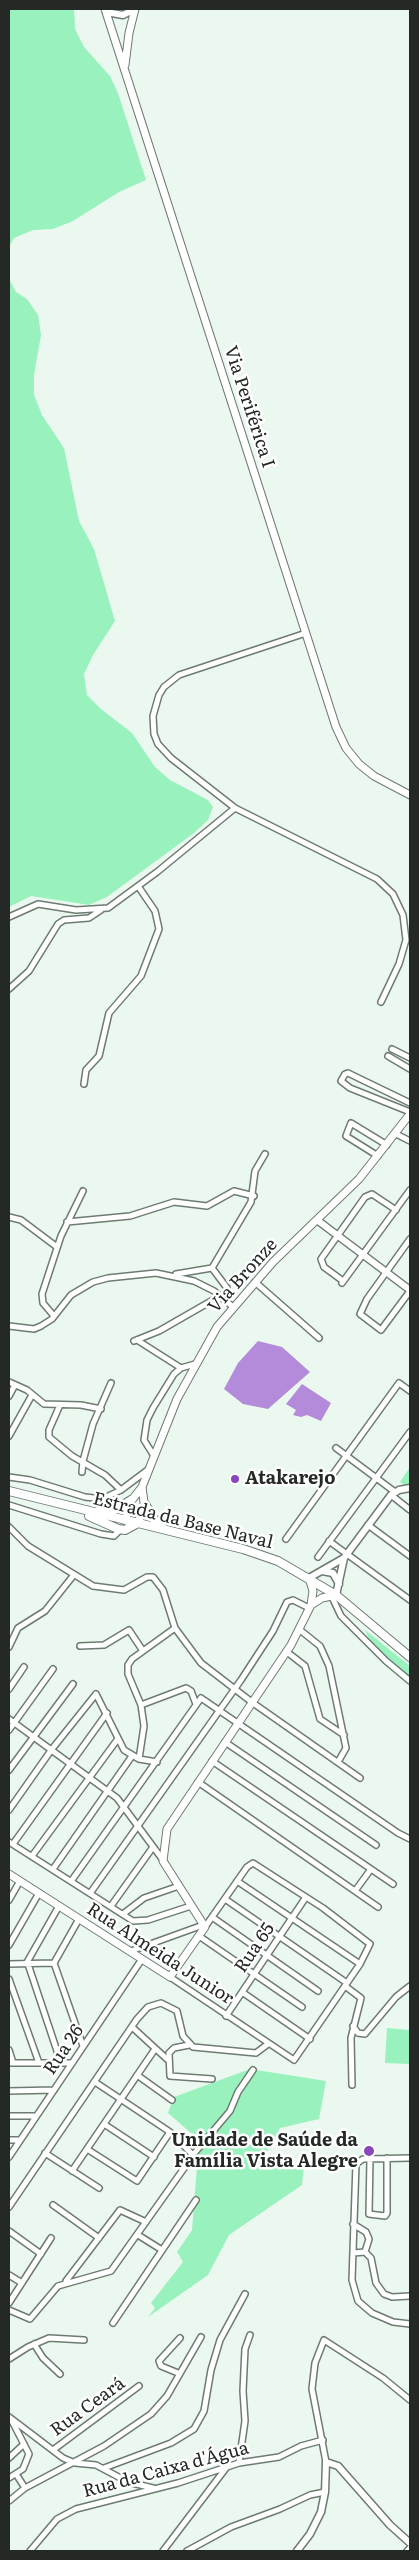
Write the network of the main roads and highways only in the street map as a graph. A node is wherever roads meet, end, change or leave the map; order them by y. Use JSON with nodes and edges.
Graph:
{"nodes":[{"id":1,"x":135,"y":9,"type":"edge"},
{"id":2,"x":106,"y":10,"type":"edge"},
{"id":3,"x":125,"y":71,"type":"junction"},
{"id":4,"x":410,"y":793,"type":"edge"},
{"id":5,"x":410,"y":1113,"type":"edge"},
{"id":6,"x":142,"y":1487,"type":"junction"},
{"id":7,"x":9,"y":1491,"type":"edge"},
{"id":8,"x":131,"y":1500,"type":"junction"},
{"id":9,"x":145,"y":1504,"type":"junction"},
{"id":10,"x":76,"y":1509,"type":"junction"},
{"id":11,"x":126,"y":1521,"type":"junction"},
{"id":12,"x":136,"y":1524,"type":"junction"},
{"id":13,"x":165,"y":1530,"type":"junction"},
{"id":14,"x":309,"y":1578,"type":"junction"},
{"id":15,"x":333,"y":1595,"type":"junction"},
{"id":16,"x":310,"y":1607,"type":"junction"},
{"id":17,"x":410,"y":1657,"type":"edge"},
{"id":18,"x":9,"y":1874,"type":"edge"}],
"edges":[{"from":1,"to":3,"type":"main road"},
{"from":2,"to":3,"type":"main road","name":"Via Periférica I"},
{"from":3,"to":4,"type":"main road","name":"Via Periférica I"},
{"from":5,"to":6,"type":"main road","name":"Via Bronze"},
{"from":6,"to":8,"type":"main road","name":"Via Bronze"},
{"from":6,"to":9,"type":"main road"},
{"from":7,"to":10,"type":"main road","name":"Estrada da Base Naval"},
{"from":8,"to":10,"type":"main road"},
{"from":8,"to":11,"type":"main road","name":"Via Bronze"},
{"from":9,"to":12,"type":"main road"},
{"from":9,"to":13,"type":"main road"},
{"from":10,"to":11,"type":"main road","name":"Estrada da Base Naval"},
{"from":10,"to":12,"type":"main road"},
{"from":11,"to":12,"type":"main road","name":"Estrada da Base Naval"},
{"from":12,"to":13,"type":"main road","name":"Estrada da Base Naval"},
{"from":13,"to":14,"type":"main road","name":"Estrada da Base Naval"},
{"from":14,"to":15,"type":"main road","name":"Estrada da Base Naval"},
{"from":14,"to":16,"type":"main road"},
{"from":15,"to":16,"type":"main road"},
{"from":15,"to":17,"type":"main road","name":"Estrada da Base Naval"},
{"from":16,"to":18,"type":"main road","name":"Rua Almeida Junior"}]}
